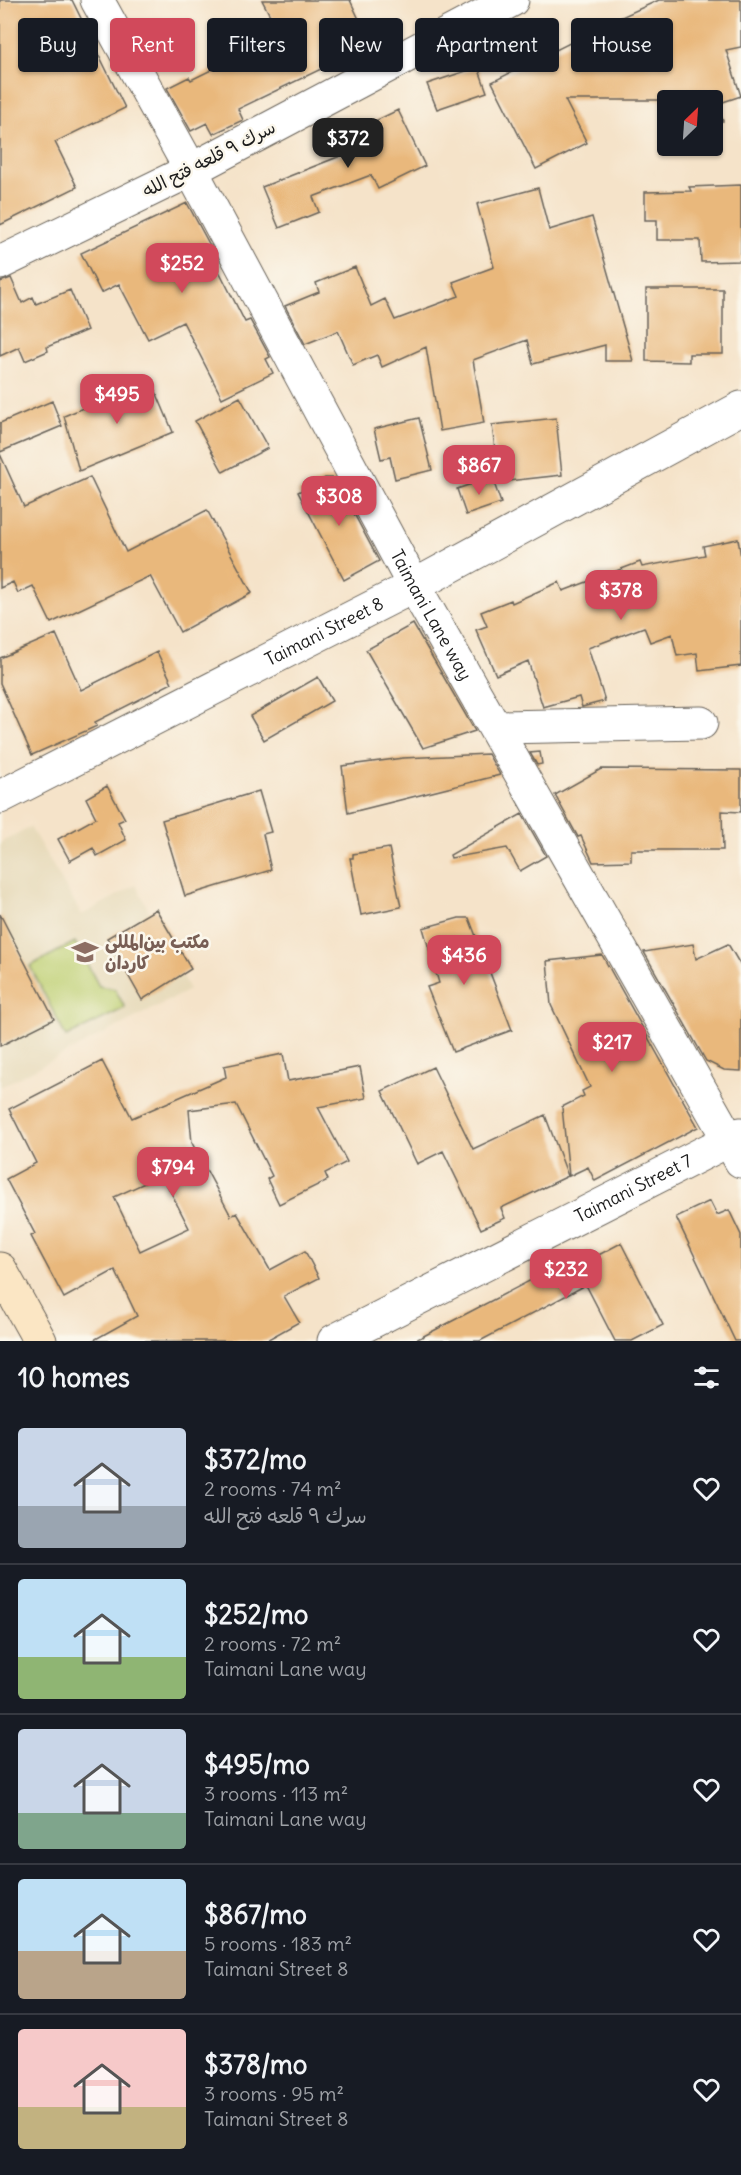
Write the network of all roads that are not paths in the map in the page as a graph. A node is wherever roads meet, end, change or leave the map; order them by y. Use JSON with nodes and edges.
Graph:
{"nodes":[{"id":1,"x":97,"y":0,"type":"edge"},
{"id":2,"x":512,"y":0,"type":"edge"},
{"id":3,"x":191,"y":170,"type":"junction"},
{"id":4,"x":0,"y":263,"type":"edge"},
{"id":5,"x":741,"y":408,"type":"edge"},
{"id":6,"x":414,"y":586,"type":"junction"},
{"id":7,"x":701,"y":723,"type":"dead end"},
{"id":8,"x":495,"y":727,"type":"junction"},
{"id":9,"x":0,"y":797,"type":"edge"},
{"id":10,"x":737,"y":1145,"type":"edge"},
{"id":11,"x":0,"y":1269,"type":"edge"},
{"id":12,"x":40,"y":1341,"type":"edge"},
{"id":13,"x":334,"y":1341,"type":"edge"}],
"edges":[{"from":1,"to":3,"type":"street","name":"Taimani Lane way"},
{"from":2,"to":3,"type":"street","name":"سرك ٩ قلعه فتح الله"},
{"from":3,"to":4,"type":"street","name":"سرك ٩ قلعه فتح الله"},
{"from":3,"to":6,"type":"street","name":"Taimani Lane way"},
{"from":5,"to":6,"type":"street","name":"Taimani Street 8"},
{"from":6,"to":8,"type":"street","name":"Taimani Lane way"},
{"from":6,"to":9,"type":"street","name":"Taimani Street 8"},
{"from":7,"to":8,"type":"street"},
{"from":8,"to":10,"type":"street","name":"Taimani Lane way"},
{"from":10,"to":13,"type":"street","name":"Taimani Street 7"},
{"from":11,"to":12,"type":"main road"}]}
